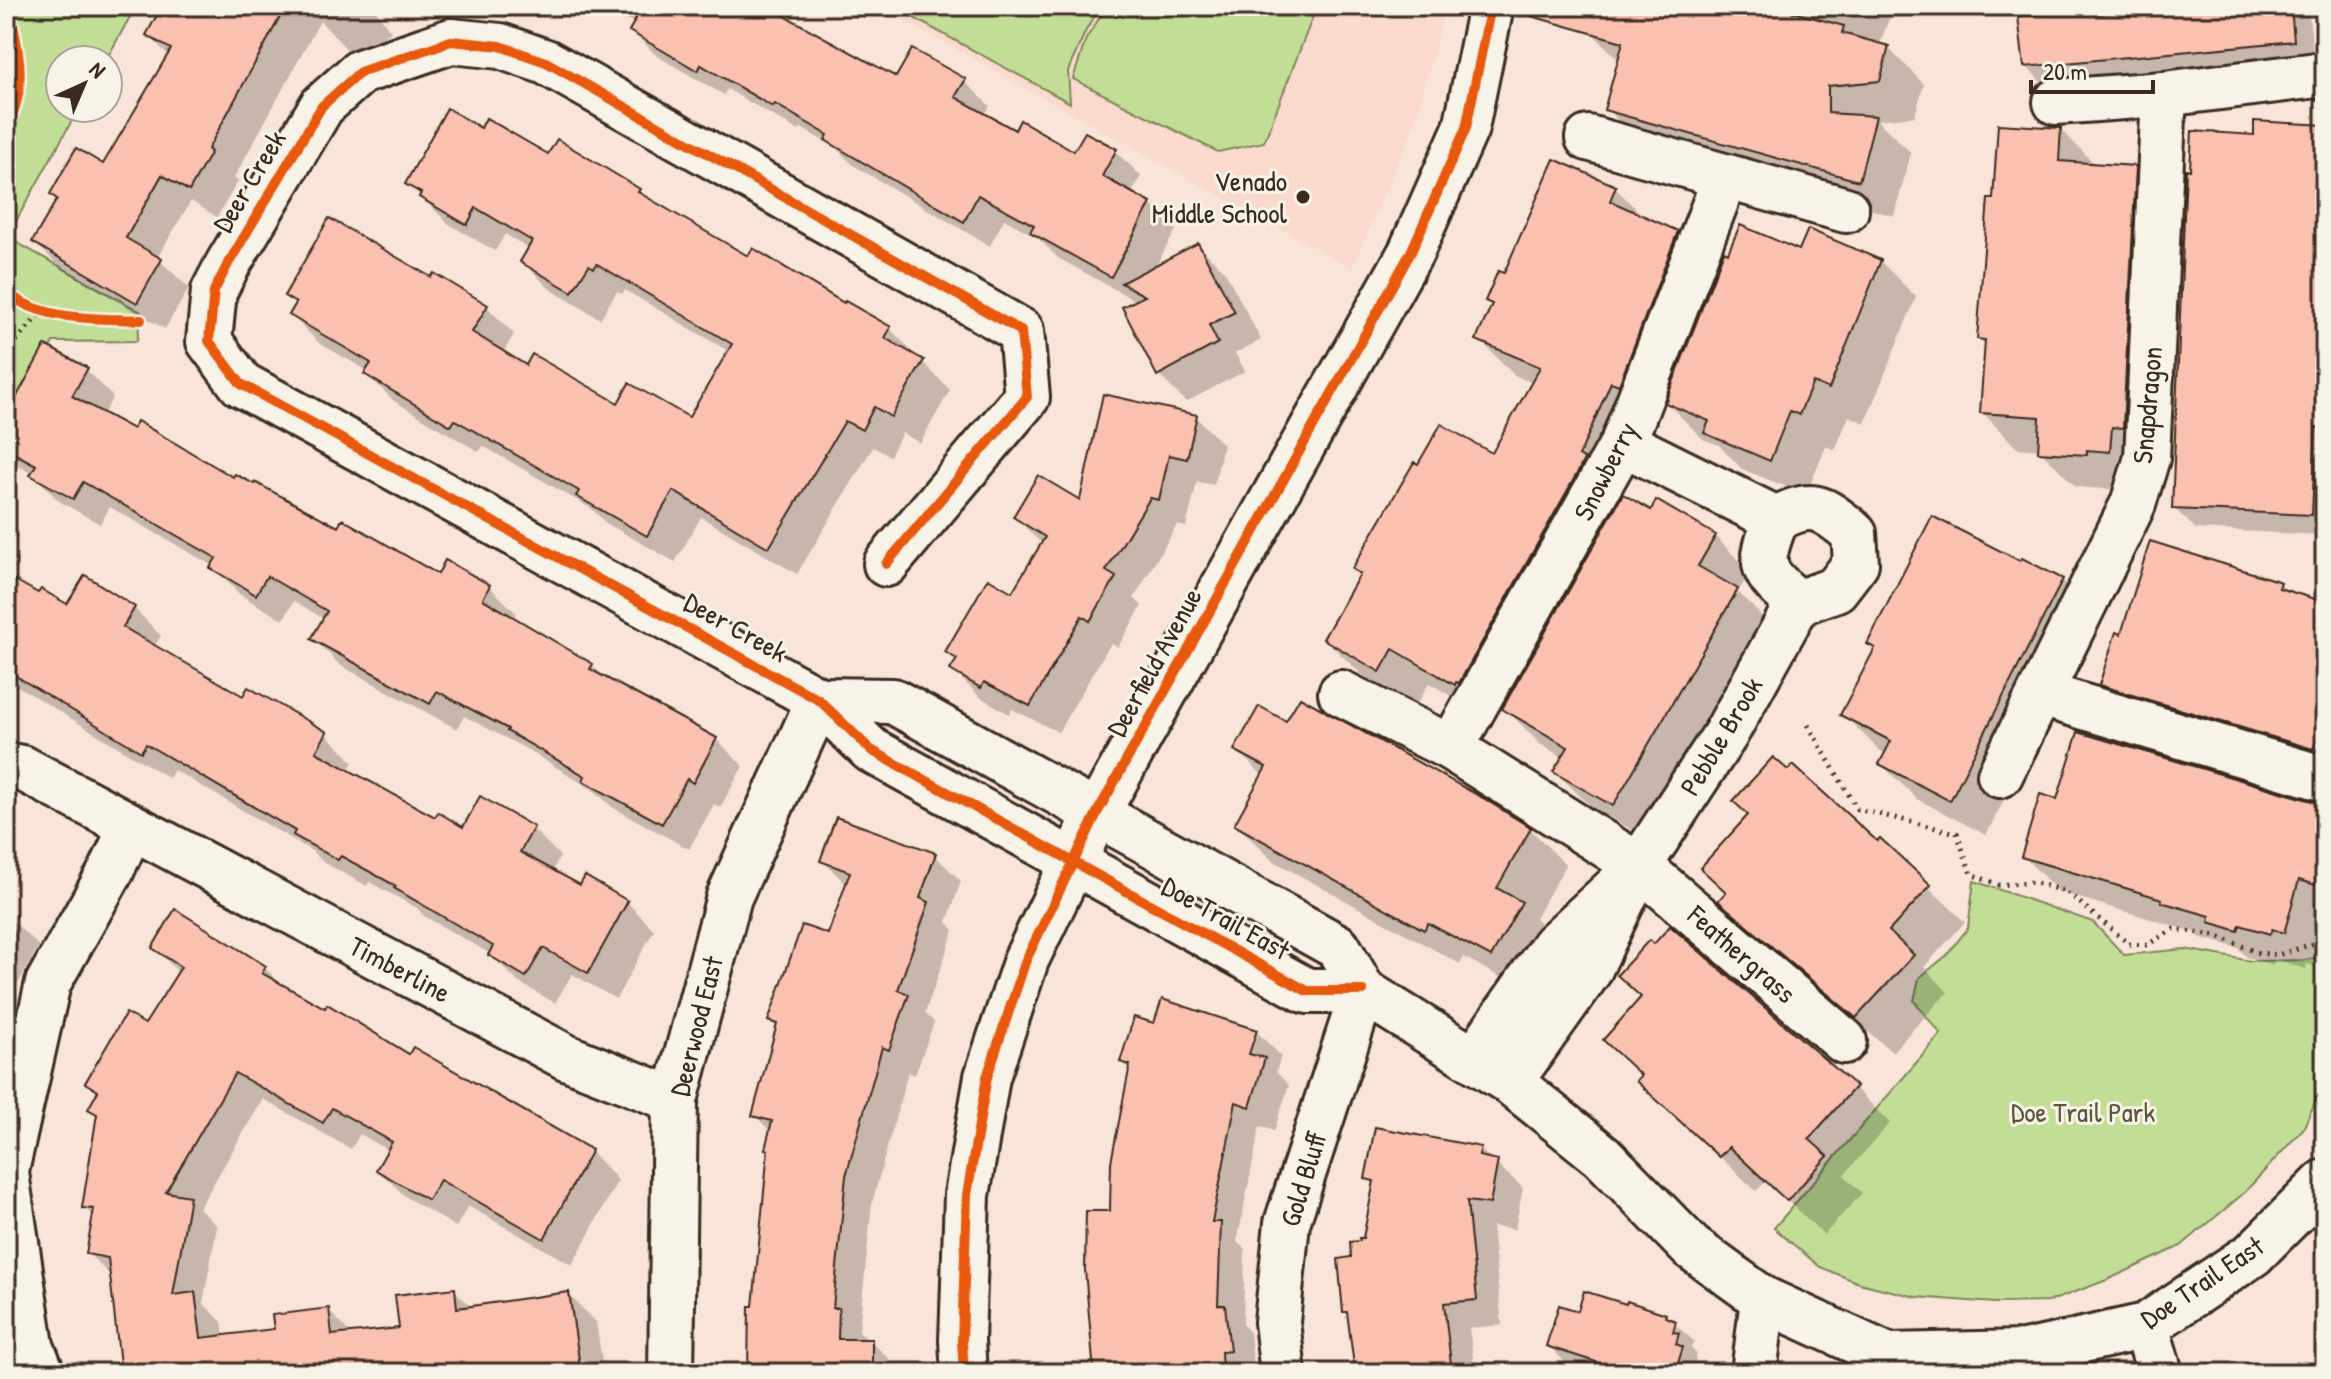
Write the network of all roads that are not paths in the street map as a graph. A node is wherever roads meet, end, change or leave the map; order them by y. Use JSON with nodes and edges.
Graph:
{"nodes":[{"id":1,"x":1491,"y":6,"type":"edge"},
{"id":2,"x":2325,"y":74,"type":"edge"},
{"id":3,"x":2164,"y":94,"type":"junction"},
{"id":4,"x":2056,"y":102,"type":"dead end"},
{"id":5,"x":1588,"y":138,"type":"dead end"},
{"id":6,"x":1725,"y":178,"type":"junction"},
{"id":7,"x":1846,"y":210,"type":"dead end"},
{"id":8,"x":1623,"y":443,"type":"junction"},
{"id":9,"x":1776,"y":519,"type":"junction"},
{"id":10,"x":886,"y":564,"type":"dead end"},
{"id":11,"x":1798,"y":603,"type":"junction"},
{"id":12,"x":1341,"y":693,"type":"dead end"},
{"id":13,"x":2041,"y":694,"type":"junction"},
{"id":14,"x":819,"y":700,"type":"junction"},
{"id":15,"x":1451,"y":748,"type":"junction"},
{"id":16,"x":6,"y":765,"type":"edge"},
{"id":17,"x":2000,"y":775,"type":"dead end"},
{"id":18,"x":2325,"y":779,"type":"edge"},
{"id":19,"x":1097,"y":813,"type":"junction"},
{"id":20,"x":131,"y":827,"type":"junction"},
{"id":21,"x":1072,"y":860,"type":"junction"},
{"id":22,"x":1639,"y":866,"type":"junction"},
{"id":23,"x":1363,"y":991,"type":"junction"},
{"id":24,"x":1844,"y":1041,"type":"dead end"},
{"id":25,"x":1492,"y":1071,"type":"junction"},
{"id":26,"x":675,"y":1100,"type":"junction"},
{"id":27,"x":6,"y":1172,"type":"edge"},
{"id":28,"x":2325,"y":1182,"type":"edge"},
{"id":29,"x":1763,"y":1299,"type":"junction"},
{"id":30,"x":2146,"y":1326,"type":"junction"},
{"id":31,"x":42,"y":1373,"type":"edge"},
{"id":32,"x":671,"y":1373,"type":"edge"},
{"id":33,"x":964,"y":1373,"type":"edge"},
{"id":34,"x":1283,"y":1373,"type":"edge"},
{"id":35,"x":1754,"y":1373,"type":"edge"},
{"id":36,"x":2160,"y":1373,"type":"edge"}],
"edges":[{"from":1,"to":19,"type":"street","name":"Deerfield Avenue"},
{"from":2,"to":3,"type":"street"},
{"from":3,"to":4,"type":"street"},
{"from":3,"to":13,"type":"street","name":"Snapdragon"},
{"from":5,"to":6,"type":"street"},
{"from":6,"to":7,"type":"street"},
{"from":6,"to":8,"type":"street","name":"Snowberry"},
{"from":8,"to":9,"type":"street"},
{"from":8,"to":15,"type":"street","name":"Snowberry"},
{"from":9,"to":11,"type":"street"},
{"from":9,"to":11,"type":"street"},
{"from":10,"to":14,"type":"street","name":"Deer Creek"},
{"from":11,"to":22,"type":"street","name":"Pebble Brook"},
{"from":12,"to":15,"type":"street"},
{"from":13,"to":17,"type":"street","name":"Snapdragon"},
{"from":13,"to":18,"type":"street"},
{"from":14,"to":19,"type":"street","name":"Deer Creek"},
{"from":14,"to":21,"type":"street","name":"Deer Creek"},
{"from":14,"to":26,"type":"street","name":"Deerwood East"},
{"from":15,"to":22,"type":"street"},
{"from":16,"to":20,"type":"street","name":"Timberline"},
{"from":19,"to":21,"type":"street","name":"Deerfield Avenue"},
{"from":19,"to":23,"type":"street","name":"Doe Trail East"},
{"from":20,"to":26,"type":"street","name":"Timberline"},
{"from":20,"to":27,"type":"street"},
{"from":21,"to":23,"type":"street","name":"Doe Trail East"},
{"from":21,"to":33,"type":"street","name":"Deerfield Avenue"},
{"from":22,"to":24,"type":"street","name":"Feathergrass"},
{"from":22,"to":25,"type":"street","name":"Pebble Brook"},
{"from":23,"to":25,"type":"street","name":"Doe Trail East"},
{"from":23,"to":34,"type":"street","name":"Gold Bluff"},
{"from":25,"to":29,"type":"street","name":"Doe Trail East"},
{"from":26,"to":32,"type":"street","name":"Deerwood East"},
{"from":27,"to":31,"type":"street"},
{"from":28,"to":30,"type":"street","name":"Doe Trail East"},
{"from":29,"to":30,"type":"street","name":"Doe Trail East"},
{"from":29,"to":35,"type":"street"},
{"from":30,"to":36,"type":"street"}]}
